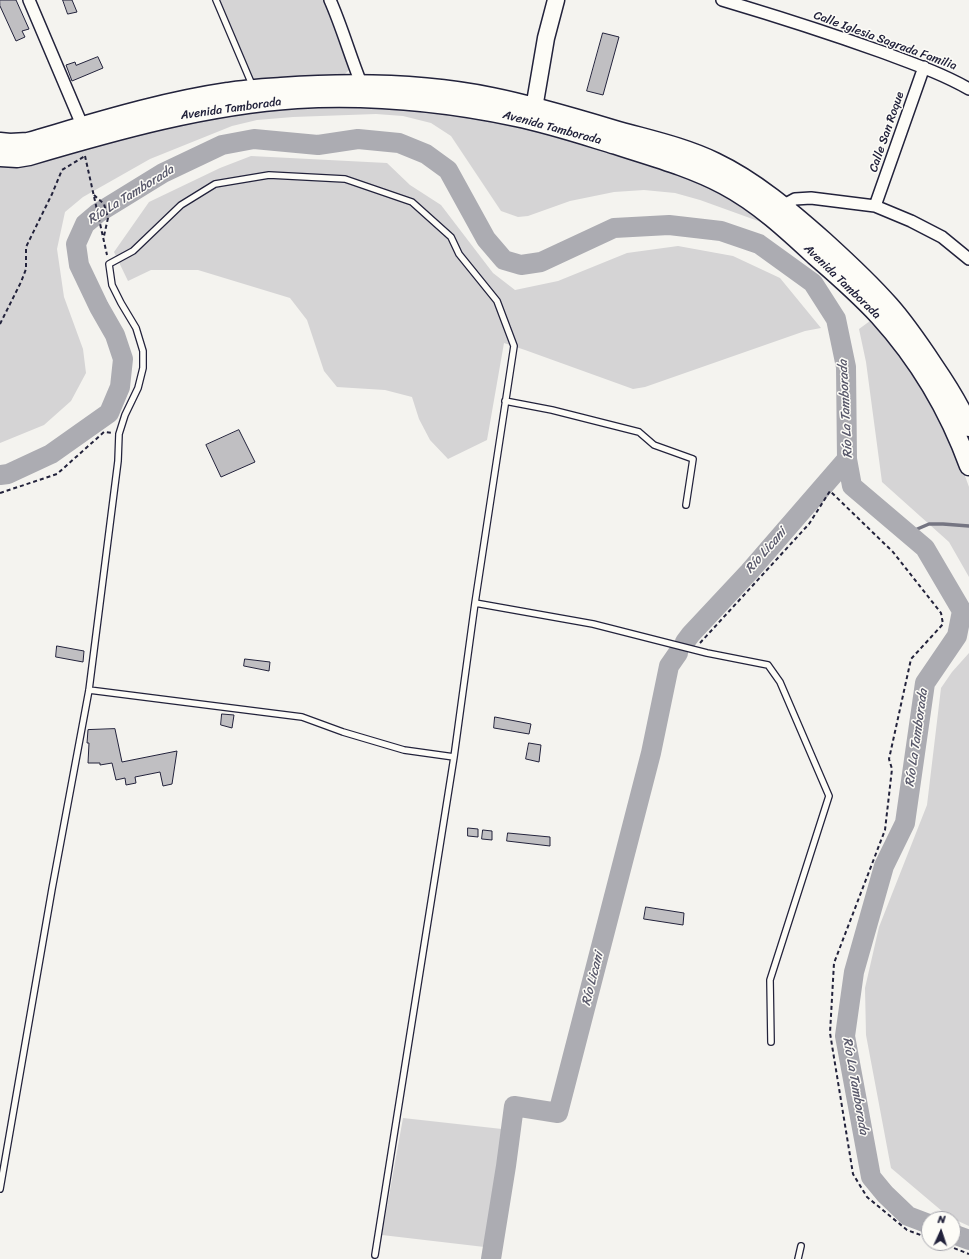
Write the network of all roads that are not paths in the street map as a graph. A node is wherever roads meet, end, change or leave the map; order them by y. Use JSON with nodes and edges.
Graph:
{"nodes":[{"id":1,"x":29,"y":0,"type":"edge"},
{"id":2,"x":216,"y":0,"type":"edge"},
{"id":3,"x":330,"y":0,"type":"edge"},
{"id":4,"x":556,"y":0,"type":"edge"},
{"id":5,"x":722,"y":0,"type":"edge"},
{"id":6,"x":924,"y":67,"type":"junction"},
{"id":7,"x":361,"y":83,"type":"junction"},
{"id":8,"x":254,"y":89,"type":"junction"},
{"id":9,"x":969,"y":89,"type":"edge"},
{"id":10,"x":533,"y":114,"type":"junction"},
{"id":11,"x":85,"y":140,"type":"junction"},
{"id":12,"x":0,"y":142,"type":"edge"},
{"id":13,"x":0,"y":157,"type":"edge"},
{"id":14,"x":784,"y":205,"type":"junction"},
{"id":15,"x":875,"y":206,"type":"junction"},
{"id":16,"x":969,"y":259,"type":"edge"},
{"id":17,"x":505,"y":402,"type":"junction"},
{"id":18,"x":969,"y":427,"type":"edge"},
{"id":19,"x":969,"y":466,"type":"edge"},
{"id":20,"x":686,"y":505,"type":"dead end"},
{"id":21,"x":475,"y":603,"type":"junction"},
{"id":22,"x":89,"y":690,"type":"junction"},
{"id":23,"x":454,"y":757,"type":"junction"},
{"id":24,"x":771,"y":1042,"type":"dead end"},
{"id":25,"x":0,"y":1189,"type":"edge"},
{"id":26,"x":801,"y":1246,"type":"dead end"},
{"id":27,"x":375,"y":1255,"type":"dead end"},
{"id":28,"x":798,"y":1259,"type":"edge"}],
"edges":[{"from":1,"to":11,"type":"street"},
{"from":2,"to":8,"type":"lane"},
{"from":3,"to":7,"type":"street"},
{"from":4,"to":10,"type":"street"},
{"from":5,"to":6,"type":"street","name":"Calle Iglesia Sagrada Familia"},
{"from":6,"to":9,"type":"street","name":"Calle Iglesia Sagrada Familia"},
{"from":6,"to":15,"type":"street","name":"Calle San Roque"},
{"from":7,"to":8,"type":"main road","name":"Avenida Tamborada"},
{"from":7,"to":10,"type":"main road","name":"Avenida Tamborada"},
{"from":8,"to":11,"type":"main road","name":"Avenida Tamborada"},
{"from":10,"to":11,"type":"main road","name":"Avenida Tamborada"},
{"from":10,"to":14,"type":"main road","name":"Avenida Tamborada"},
{"from":10,"to":19,"type":"main road","name":"Avenida Tamborada"},
{"from":11,"to":12,"type":"main road","name":"Avenida Tamborada"},
{"from":11,"to":13,"type":"main road","name":"Avenida Tamborada"},
{"from":14,"to":15,"type":"street"},
{"from":14,"to":18,"type":"main road","name":"Avenida Tamborada"},
{"from":15,"to":16,"type":"street"},
{"from":17,"to":20,"type":"lane"},
{"from":17,"to":21,"type":"lane"},
{"from":17,"to":22,"type":"lane"},
{"from":21,"to":23,"type":"lane"},
{"from":21,"to":24,"type":"lane"},
{"from":22,"to":23,"type":"lane"},
{"from":22,"to":25,"type":"lane"},
{"from":23,"to":27,"type":"lane"},
{"from":26,"to":28,"type":"lane"}]}
